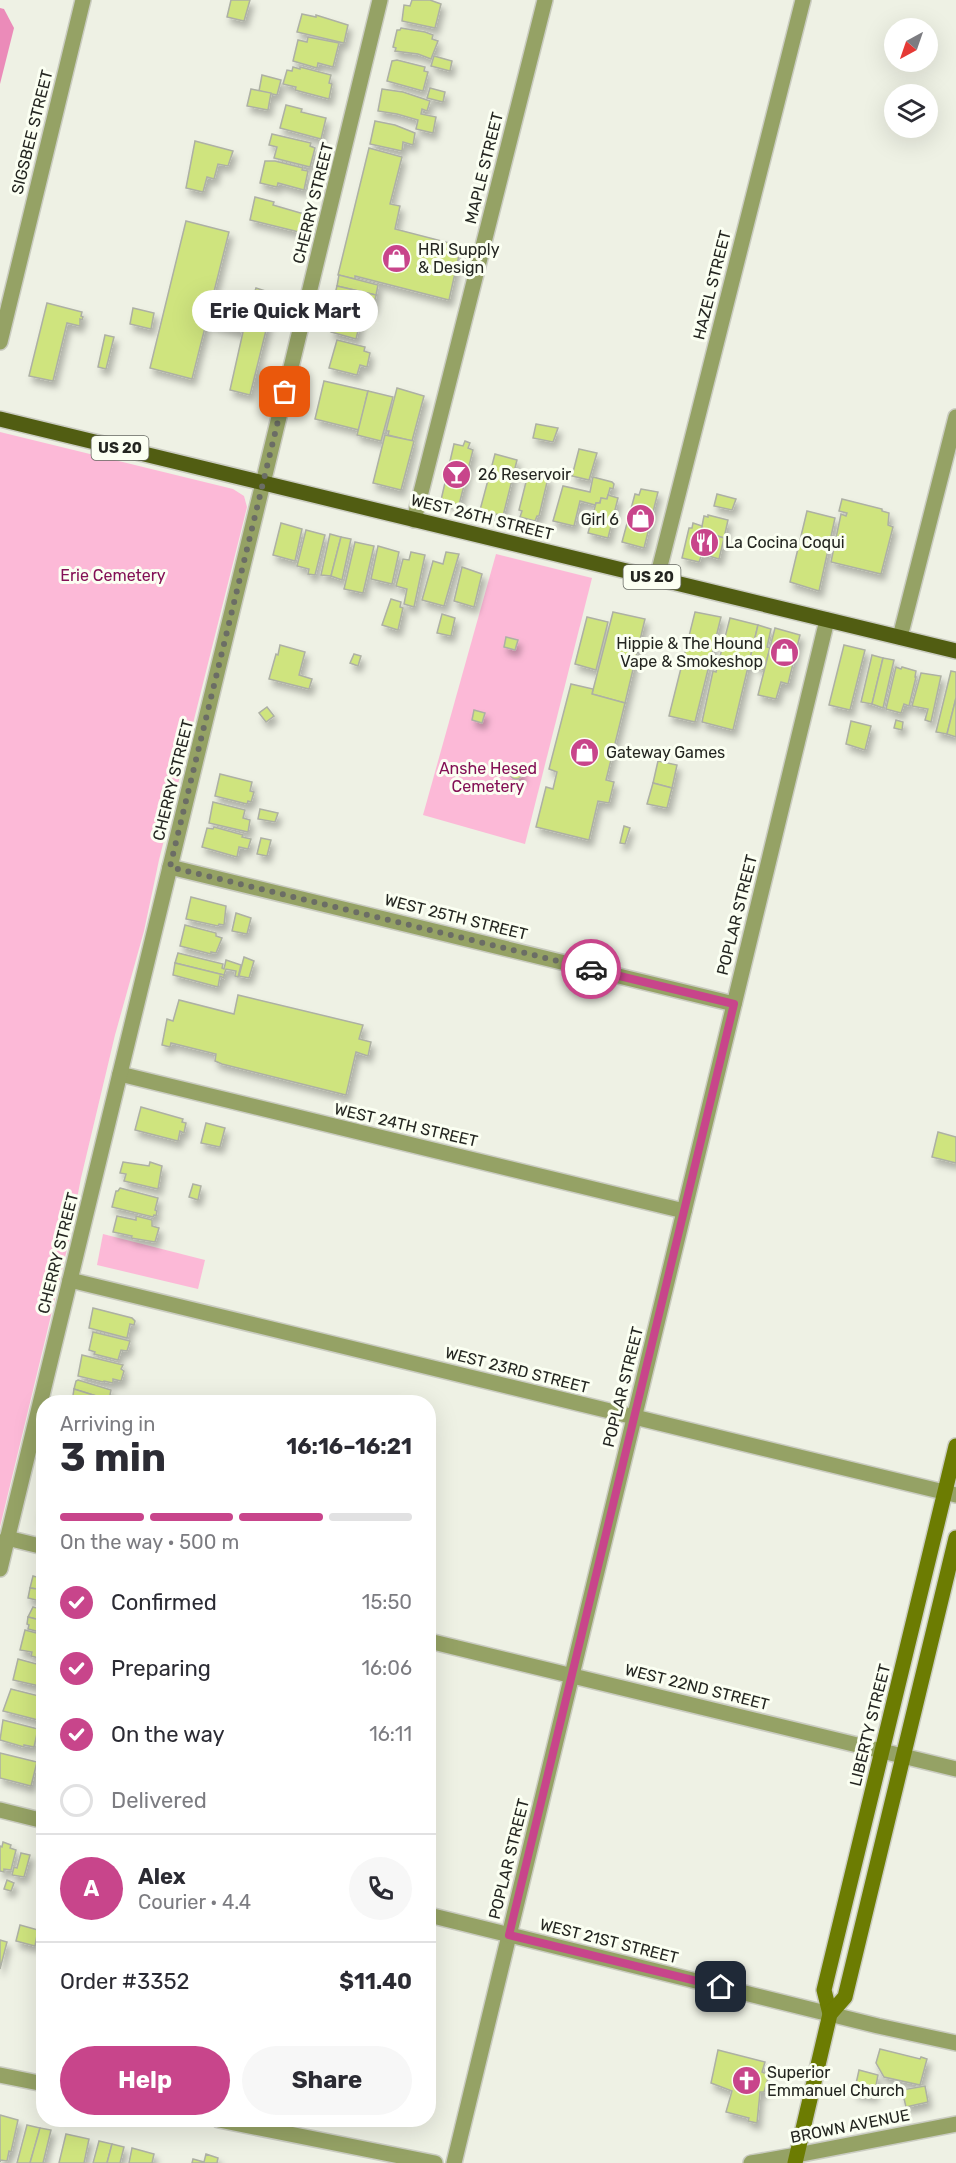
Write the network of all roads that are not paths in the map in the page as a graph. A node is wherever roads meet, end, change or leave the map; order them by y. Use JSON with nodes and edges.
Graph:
{"nodes":[{"id":1,"x":83,"y":0,"type":"edge"},
{"id":2,"x":381,"y":0,"type":"edge"},
{"id":3,"x":545,"y":0,"type":"edge"},
{"id":4,"x":803,"y":0,"type":"edge"},
{"id":5,"x":0,"y":342,"type":"edge"},
{"id":6,"x":956,"y":417,"type":"edge"},
{"id":7,"x":0,"y":419,"type":"edge"},
{"id":8,"x":263,"y":483,"type":"junction"},
{"id":9,"x":414,"y":520,"type":"junction"},
{"id":10,"x":657,"y":578,"type":"junction"},
{"id":11,"x":827,"y":620,"type":"junction"},
{"id":12,"x":900,"y":638,"type":"junction"},
{"id":13,"x":956,"y":651,"type":"edge"},
{"id":14,"x":170,"y":867,"type":"junction"},
{"id":15,"x":734,"y":1004,"type":"junction"},
{"id":16,"x":120,"y":1074,"type":"junction"},
{"id":17,"x":684,"y":1210,"type":"junction"},
{"id":18,"x":70,"y":1280,"type":"junction"},
{"id":19,"x":42,"y":1395,"type":"edge"},
{"id":20,"x":634,"y":1417,"type":"junction"},
{"id":21,"x":36,"y":1419,"type":"edge"},
{"id":22,"x":956,"y":1446,"type":"edge"},
{"id":23,"x":950,"y":1494,"type":"edge"},
{"id":24,"x":7,"y":1538,"type":"junction"},
{"id":25,"x":956,"y":1538,"type":"edge"},
{"id":26,"x":36,"y":1545,"type":"edge"},
{"id":27,"x":0,"y":1569,"type":"edge"},
{"id":28,"x":436,"y":1643,"type":"edge"},
{"id":29,"x":572,"y":1676,"type":"junction"},
{"id":30,"x":882,"y":1751,"type":"junction"},
{"id":31,"x":903,"y":1756,"type":"junction"},
{"id":32,"x":956,"y":1769,"type":"edge"},
{"id":33,"x":0,"y":1810,"type":"edge"},
{"id":34,"x":36,"y":1819,"type":"edge"},
{"id":35,"x":436,"y":1917,"type":"edge"},
{"id":36,"x":509,"y":1935,"type":"junction"},
{"id":37,"x":830,"y":2014,"type":"junction"},
{"id":38,"x":956,"y":2043,"type":"edge"},
{"id":39,"x":0,"y":2076,"type":"edge"},
{"id":40,"x":36,"y":2083,"type":"edge"},
{"id":41,"x":956,"y":2124,"type":"edge"},
{"id":42,"x":254,"y":2127,"type":"edge"},
{"id":43,"x":796,"y":2159,"type":"edge"},
{"id":44,"x":435,"y":2163,"type":"edge"},
{"id":45,"x":454,"y":2163,"type":"edge"},
{"id":46,"x":751,"y":2163,"type":"edge"}],
"edges":[{"from":1,"to":5,"type":"street","name":"SIGSBEE STREET"},
{"from":2,"to":8,"type":"street","name":"CHERRY STREET"},
{"from":3,"to":9,"type":"street","name":"MAPLE STREET"},
{"from":4,"to":10,"type":"street","name":"HAZEL STREET"},
{"from":6,"to":12,"type":"street"},
{"from":7,"to":8,"type":"main road","name":"WEST 26TH STREET","number":"US 20"},
{"from":8,"to":9,"type":"main road","name":"WEST 26TH STREET","number":"US 20"},
{"from":8,"to":14,"type":"street","name":"CHERRY STREET"},
{"from":9,"to":10,"type":"main road","name":"WEST 26TH STREET","number":"US 20"},
{"from":10,"to":11,"type":"main road","name":"WEST 26TH STREET","number":"US 20"},
{"from":11,"to":12,"type":"main road","name":"WEST 26TH STREET","number":"US 20"},
{"from":11,"to":15,"type":"street","name":"POPLAR STREET"},
{"from":12,"to":13,"type":"main road","name":"WEST 26TH STREET","number":"US 20"},
{"from":14,"to":15,"type":"street","name":"WEST 25TH STREET"},
{"from":14,"to":16,"type":"street","name":"CHERRY STREET"},
{"from":15,"to":17,"type":"street","name":"POPLAR STREET"},
{"from":16,"to":17,"type":"street","name":"WEST 24TH STREET"},
{"from":16,"to":18,"type":"street","name":"CHERRY STREET"},
{"from":17,"to":20,"type":"street","name":"POPLAR STREET"},
{"from":18,"to":19,"type":"street","name":"CHERRY STREET"},
{"from":18,"to":20,"type":"street","name":"WEST 23RD STREET"},
{"from":20,"to":23,"type":"street","name":"WEST 23RD STREET"},
{"from":20,"to":29,"type":"street","name":"POPLAR STREET"},
{"from":21,"to":24,"type":"street","name":"CHERRY STREET"},
{"from":22,"to":23,"type":"main road","name":"LIBERTY STREET"},
{"from":23,"to":30,"type":"main road","name":"LIBERTY STREET"},
{"from":24,"to":26,"type":"street"},
{"from":24,"to":27,"type":"street","name":"CHERRY STREET"},
{"from":25,"to":31,"type":"main road","name":"LIBERTY STREET"},
{"from":28,"to":29,"type":"street","name":"WEST 22ND STREET"},
{"from":29,"to":30,"type":"street","name":"WEST 22ND STREET"},
{"from":29,"to":36,"type":"street","name":"POPLAR STREET"},
{"from":30,"to":31,"type":"street","name":"WEST 22ND STREET"},
{"from":30,"to":37,"type":"main road","name":"LIBERTY STREET"},
{"from":31,"to":32,"type":"street","name":"WEST 22ND STREET"},
{"from":31,"to":37,"type":"main road","name":"LIBERTY STREET"},
{"from":33,"to":34,"type":"street"},
{"from":35,"to":36,"type":"street","name":"WEST 21ST STREET"},
{"from":36,"to":37,"type":"street","name":"WEST 21ST STREET"},
{"from":36,"to":45,"type":"street","name":"POPLAR STREET"},
{"from":37,"to":38,"type":"street","name":"WEST 21ST STREET"},
{"from":37,"to":43,"type":"main road","name":"LIBERTY STREET"},
{"from":39,"to":40,"type":"street"},
{"from":41,"to":43,"type":"street","name":"BROWN AVENUE"},
{"from":42,"to":44,"type":"street"},
{"from":43,"to":46,"type":"street","name":"BROWN AVENUE"}]}
